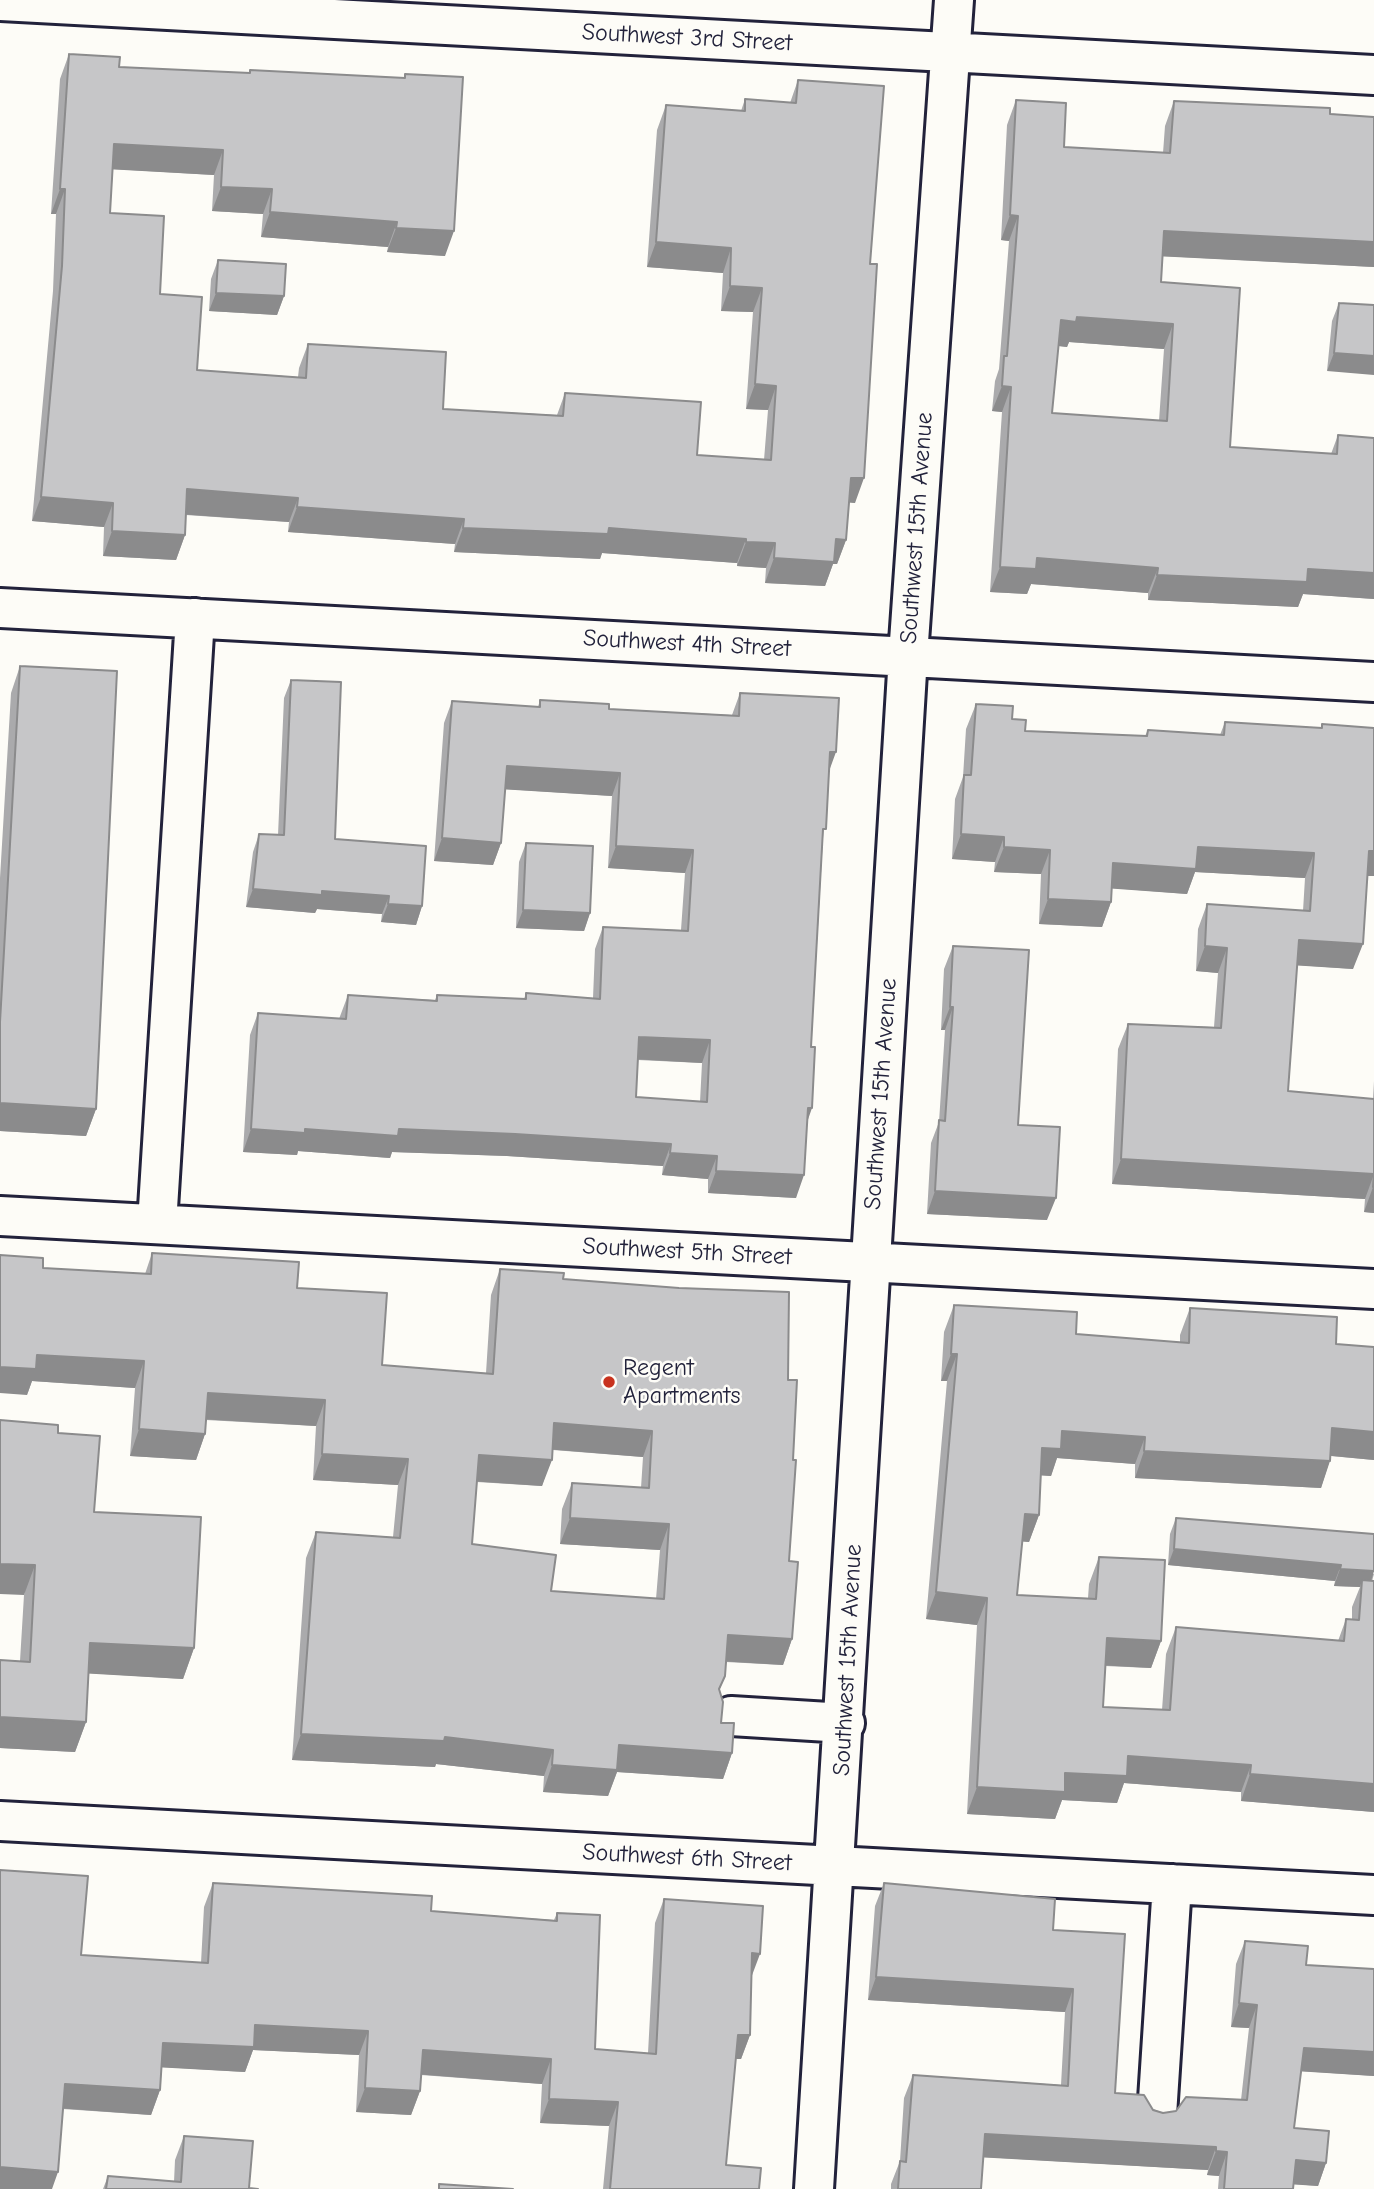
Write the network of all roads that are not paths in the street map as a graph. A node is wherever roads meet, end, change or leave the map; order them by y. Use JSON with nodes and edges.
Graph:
{"nodes":[{"id":1,"x":954,"y":0,"type":"edge"},
{"id":2,"x":0,"y":1,"type":"edge"},
{"id":3,"x":950,"y":52,"type":"junction"},
{"id":4,"x":1374,"y":75,"type":"edge"},
{"id":5,"x":0,"y":608,"type":"edge"},
{"id":6,"x":195,"y":618,"type":"junction"},
{"id":7,"x":908,"y":656,"type":"junction"},
{"id":8,"x":1374,"y":682,"type":"edge"},
{"id":9,"x":0,"y":1216,"type":"edge"},
{"id":10,"x":157,"y":1224,"type":"junction"},
{"id":11,"x":870,"y":1262,"type":"junction"},
{"id":12,"x":1374,"y":1289,"type":"edge"},
{"id":13,"x":731,"y":1716,"type":"dead end"},
{"id":14,"x":845,"y":1723,"type":"junction"},
{"id":15,"x":0,"y":1821,"type":"edge"},
{"id":16,"x":836,"y":1866,"type":"junction"},
{"id":17,"x":1172,"y":1884,"type":"junction"},
{"id":18,"x":1374,"y":1895,"type":"edge"},
{"id":19,"x":1157,"y":2115,"type":"edge"},
{"id":20,"x":814,"y":2189,"type":"edge"}],
"edges":[{"from":1,"to":3,"type":"street","name":"Southwest 15th Avenue"},
{"from":2,"to":3,"type":"street","name":"Southwest 3rd Street"},
{"from":3,"to":4,"type":"street","name":"Southwest 3rd Street"},
{"from":3,"to":7,"type":"street","name":"Southwest 15th Avenue"},
{"from":5,"to":6,"type":"street","name":"Southwest 4th Street"},
{"from":6,"to":7,"type":"street","name":"Southwest 4th Street"},
{"from":6,"to":10,"type":"street"},
{"from":7,"to":8,"type":"street","name":"Southwest 4th Street"},
{"from":7,"to":11,"type":"street","name":"Southwest 15th Avenue"},
{"from":9,"to":10,"type":"street","name":"Southwest 5th Street"},
{"from":10,"to":11,"type":"street","name":"Southwest 5th Street"},
{"from":11,"to":12,"type":"street","name":"Southwest 5th Street"},
{"from":11,"to":14,"type":"street","name":"Southwest 15th Avenue"},
{"from":13,"to":14,"type":"street"},
{"from":14,"to":16,"type":"street","name":"Southwest 15th Avenue"},
{"from":15,"to":16,"type":"street","name":"Southwest 6th Street"},
{"from":16,"to":17,"type":"street","name":"Southwest 6th Street"},
{"from":16,"to":20,"type":"street","name":"Southwest 15th Avenue"},
{"from":17,"to":18,"type":"street","name":"Southwest 6th Street"},
{"from":17,"to":19,"type":"street"}]}
